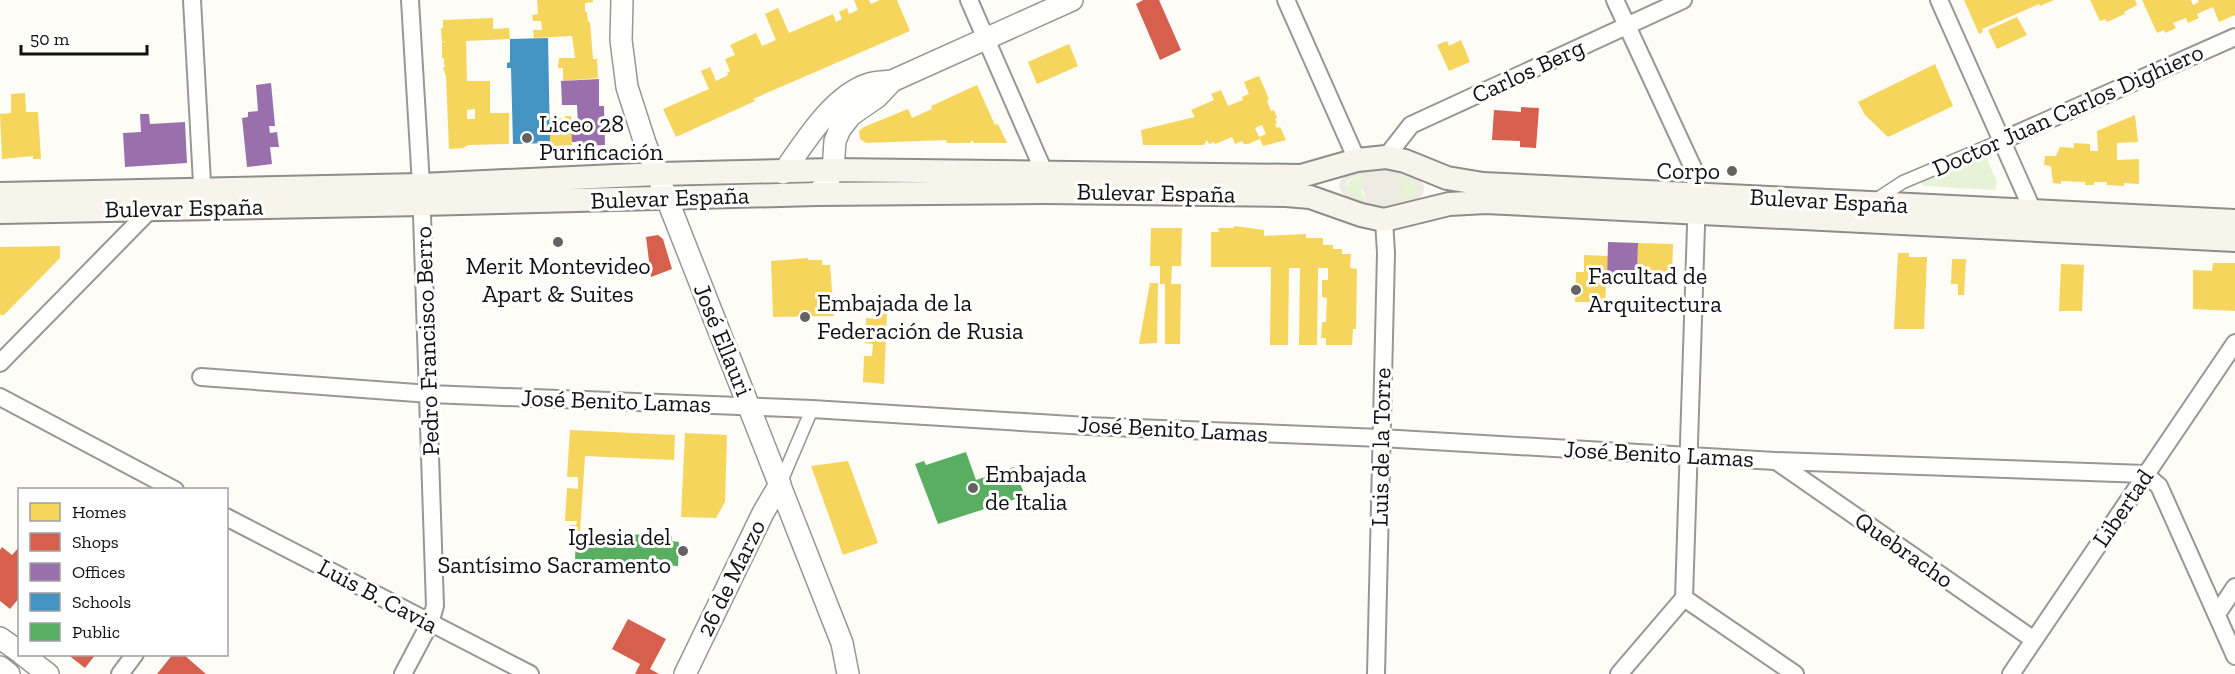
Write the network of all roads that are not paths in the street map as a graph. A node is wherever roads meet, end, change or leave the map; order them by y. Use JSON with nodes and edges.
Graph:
{"nodes":[{"id":1,"x":192,"y":0,"type":"edge"},
{"id":2,"x":410,"y":0,"type":"edge"},
{"id":3,"x":622,"y":0,"type":"edge"},
{"id":4,"x":969,"y":0,"type":"edge"},
{"id":5,"x":1072,"y":0,"type":"edge"},
{"id":6,"x":1286,"y":0,"type":"edge"},
{"id":7,"x":1615,"y":0,"type":"edge"},
{"id":8,"x":1683,"y":0,"type":"edge"},
{"id":9,"x":1939,"y":0,"type":"edge"},
{"id":10,"x":1626,"y":26,"type":"junction"},
{"id":11,"x":2235,"y":37,"type":"edge"},
{"id":12,"x":986,"y":39,"type":"junction"},
{"id":13,"x":892,"y":81,"type":"junction"},
{"id":14,"x":2003,"y":140,"type":"junction"},
{"id":15,"x":1386,"y":157,"type":"junction"},
{"id":16,"x":1347,"y":163,"type":"junction"},
{"id":17,"x":833,"y":170,"type":"junction"},
{"id":18,"x":1425,"y":170,"type":"junction"},
{"id":19,"x":783,"y":173,"type":"junction"},
{"id":20,"x":658,"y":174,"type":"junction"},
{"id":21,"x":1046,"y":183,"type":"junction"},
{"id":22,"x":0,"y":194,"type":"edge"},
{"id":23,"x":422,"y":194,"type":"junction"},
{"id":24,"x":817,"y":194,"type":"junction"},
{"id":25,"x":667,"y":198,"type":"junction"},
{"id":26,"x":203,"y":199,"type":"junction"},
{"id":27,"x":1870,"y":203,"type":"junction"},
{"id":28,"x":1697,"y":204,"type":"junction"},
{"id":29,"x":1338,"y":206,"type":"junction"},
{"id":30,"x":151,"y":209,"type":"junction"},
{"id":31,"x":1426,"y":210,"type":"junction"},
{"id":32,"x":0,"y":212,"type":"edge"},
{"id":33,"x":1384,"y":220,"type":"junction"},
{"id":34,"x":2032,"y":221,"type":"junction"},
{"id":35,"x":2235,"y":221,"type":"edge"},
{"id":36,"x":2235,"y":240,"type":"edge"},
{"id":37,"x":2235,"y":343,"type":"edge"},
{"id":38,"x":0,"y":363,"type":"edge"},
{"id":39,"x":201,"y":377,"type":"dead end"},
{"id":40,"x":429,"y":394,"type":"junction"},
{"id":41,"x":0,"y":397,"type":"edge"},
{"id":42,"x":749,"y":407,"type":"junction"},
{"id":43,"x":812,"y":409,"type":"junction"},
{"id":44,"x":1381,"y":438,"type":"junction"},
{"id":45,"x":1687,"y":456,"type":"junction"},
{"id":46,"x":1775,"y":461,"type":"junction"},
{"id":47,"x":2145,"y":474,"type":"junction"},
{"id":48,"x":780,"y":484,"type":"junction"},
{"id":49,"x":173,"y":488,"type":"edge"},
{"id":50,"x":229,"y":523,"type":"edge"},
{"id":51,"x":2235,"y":587,"type":"edge"},
{"id":52,"x":1684,"y":598,"type":"junction"},
{"id":53,"x":2217,"y":614,"type":"junction"},
{"id":54,"x":430,"y":623,"type":"junction"},
{"id":55,"x":0,"y":638,"type":"edge"},
{"id":56,"x":2034,"y":640,"type":"junction"},
{"id":57,"x":18,"y":651,"type":"edge"},
{"id":58,"x":25,"y":656,"type":"edge"},
{"id":59,"x":134,"y":656,"type":"edge"},
{"id":60,"x":2235,"y":656,"type":"edge"},
{"id":61,"x":0,"y":667,"type":"edge"},
{"id":62,"x":9,"y":674,"type":"edge"},
{"id":63,"x":48,"y":674,"type":"edge"},
{"id":64,"x":120,"y":674,"type":"edge"},
{"id":65,"x":403,"y":674,"type":"edge"},
{"id":66,"x":530,"y":674,"type":"edge"},
{"id":67,"x":685,"y":674,"type":"edge"},
{"id":68,"x":848,"y":674,"type":"edge"},
{"id":69,"x":1376,"y":674,"type":"edge"},
{"id":70,"x":1619,"y":674,"type":"edge"},
{"id":71,"x":1795,"y":674,"type":"edge"},
{"id":72,"x":2011,"y":674,"type":"edge"}],
"edges":[{"from":1,"to":26,"type":"street"},
{"from":2,"to":23,"type":"street","name":"Pedro Francisco Berro"},
{"from":3,"to":20,"type":"street","name":"José Ellauri"},
{"from":4,"to":12,"type":"street"},
{"from":5,"to":12,"type":"street"},
{"from":6,"to":16,"type":"street"},
{"from":7,"to":10,"type":"street"},
{"from":8,"to":10,"type":"street","name":"Carlos Berg"},
{"from":9,"to":14,"type":"street"},
{"from":10,"to":15,"type":"street","name":"Carlos Berg"},
{"from":10,"to":28,"type":"street"},
{"from":11,"to":14,"type":"street","name":"Doctor Juan Carlos Dighiero"},
{"from":12,"to":13,"type":"street"},
{"from":12,"to":21,"type":"street"},
{"from":13,"to":17,"type":"street"},
{"from":13,"to":19,"type":"street"},
{"from":14,"to":27,"type":"street","name":"Doctor Juan Carlos Dighiero"},
{"from":14,"to":34,"type":"street"},
{"from":15,"to":16,"type":"main road","name":"Bulevar España"},
{"from":15,"to":18,"type":"main road","name":"Bulevar España"},
{"from":16,"to":21,"type":"main road","name":"Bulevar España"},
{"from":16,"to":29,"type":"main road"},
{"from":17,"to":19,"type":"main road","name":"Bulevar España"},
{"from":17,"to":21,"type":"main road","name":"Bulevar España"},
{"from":17,"to":24,"type":"street"},
{"from":18,"to":28,"type":"main road","name":"Bulevar España"},
{"from":18,"to":31,"type":"main road"},
{"from":19,"to":20,"type":"main road","name":"Bulevar España"},
{"from":20,"to":23,"type":"main road","name":"Bulevar España"},
{"from":20,"to":25,"type":"street","name":"José Ellauri"},
{"from":21,"to":24,"type":"main road","name":"Bulevar España"},
{"from":21,"to":29,"type":"main road","name":"Bulevar España"},
{"from":22,"to":26,"type":"main road","name":"Bulevar España"},
{"from":23,"to":25,"type":"main road","name":"Bulevar España"},
{"from":23,"to":26,"type":"main road","name":"Bulevar España"},
{"from":23,"to":40,"type":"street","name":"Pedro Francisco Berro"},
{"from":24,"to":25,"type":"main road","name":"Bulevar España"},
{"from":25,"to":42,"type":"street","name":"José Ellauri"},
{"from":26,"to":30,"type":"main road","name":"Bulevar España"},
{"from":27,"to":28,"type":"main road","name":"Bulevar España"},
{"from":27,"to":34,"type":"main road","name":"Bulevar España"},
{"from":28,"to":31,"type":"main road","name":"Bulevar España"},
{"from":28,"to":34,"type":"main road","name":"Bulevar España"},
{"from":28,"to":45,"type":"street"},
{"from":29,"to":33,"type":"main road","name":"Bulevar España"},
{"from":30,"to":32,"type":"main road","name":"Bulevar España"},
{"from":30,"to":38,"type":"street"},
{"from":31,"to":33,"type":"main road","name":"Bulevar España"},
{"from":33,"to":44,"type":"street","name":"Luis de la Torre"},
{"from":34,"to":35,"type":"main road","name":"Bulevar España"},
{"from":34,"to":36,"type":"main road","name":"Bulevar España"},
{"from":37,"to":47,"type":"street","name":"Libertad"},
{"from":39,"to":40,"type":"street","name":"José Benito Lamas"},
{"from":40,"to":42,"type":"street","name":"José Benito Lamas"},
{"from":40,"to":54,"type":"street","name":"Pedro Francisco Berro"},
{"from":41,"to":49,"type":"street"},
{"from":42,"to":43,"type":"street","name":"José Benito Lamas"},
{"from":42,"to":48,"type":"street","name":"José Ellauri"},
{"from":43,"to":44,"type":"street","name":"José Benito Lamas"},
{"from":43,"to":48,"type":"street"},
{"from":44,"to":45,"type":"street","name":"José Benito Lamas"},
{"from":44,"to":69,"type":"street","name":"Luis de la Torre"},
{"from":45,"to":46,"type":"street","name":"José Benito Lamas"},
{"from":45,"to":52,"type":"street"},
{"from":46,"to":47,"type":"street","name":"José Benito Lamas"},
{"from":46,"to":56,"type":"street","name":"Quebracho"},
{"from":47,"to":53,"type":"street"},
{"from":47,"to":56,"type":"street","name":"Libertad"},
{"from":48,"to":67,"type":"street","name":"26 de Marzo"},
{"from":48,"to":68,"type":"street","name":"José Ellauri"},
{"from":50,"to":54,"type":"street","name":"Luis B. Cavia"},
{"from":51,"to":53,"type":"street"},
{"from":52,"to":70,"type":"street"},
{"from":52,"to":71,"type":"street"},
{"from":53,"to":60,"type":"street"},
{"from":54,"to":65,"type":"street","name":"Pedro Francisco Berro"},
{"from":54,"to":66,"type":"street","name":"Luis B. Cavia"},
{"from":55,"to":57,"type":"street"},
{"from":56,"to":72,"type":"street","name":"Libertad"},
{"from":58,"to":63,"type":"street"},
{"from":59,"to":64,"type":"street"},
{"from":61,"to":62,"type":"street"}]}
